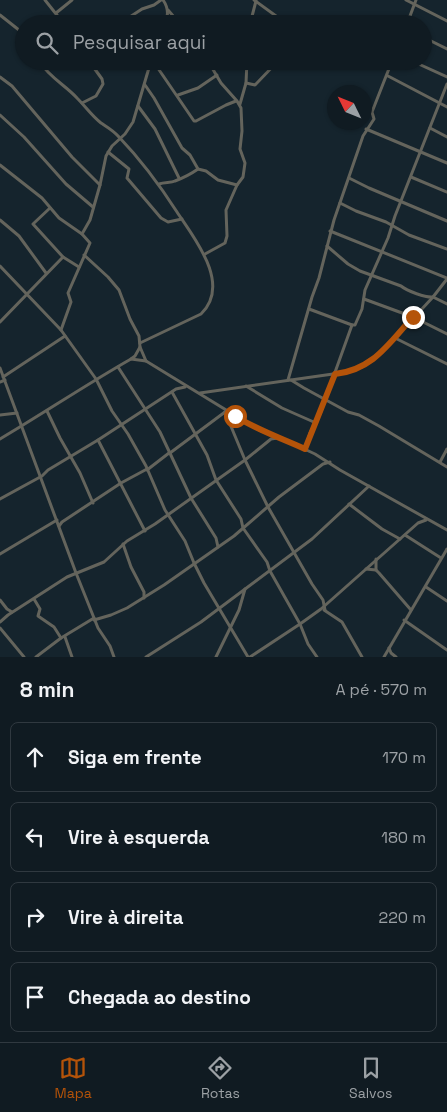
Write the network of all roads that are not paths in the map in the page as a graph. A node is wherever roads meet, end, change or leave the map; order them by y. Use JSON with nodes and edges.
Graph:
{"nodes":[{"id":1,"x":45,"y":0,"type":"edge"},
{"id":2,"x":72,"y":0,"type":"edge"},
{"id":3,"x":162,"y":0,"type":"edge"},
{"id":4,"x":406,"y":0,"type":"edge"},
{"id":5,"x":255,"y":1,"type":"edge"},
{"id":6,"x":415,"y":2,"type":"edge"},
{"id":7,"x":168,"y":10,"type":"junction"},
{"id":8,"x":56,"y":13,"type":"joint"},
{"id":9,"x":0,"y":15,"type":"edge"},
{"id":10,"x":133,"y":15,"type":"edge"},
{"id":11,"x":168,"y":15,"type":"edge"},
{"id":12,"x":172,"y":15,"type":"edge"},
{"id":13,"x":252,"y":15,"type":"edge"},
{"id":14,"x":275,"y":15,"type":"edge"},
{"id":15,"x":410,"y":15,"type":"edge"},
{"id":16,"x":447,"y":21,"type":"edge"},
{"id":17,"x":15,"y":27,"type":"edge"},
{"id":18,"x":432,"y":42,"type":"edge"},
{"id":19,"x":447,"y":50,"type":"edge"},
{"id":20,"x":46,"y":70,"type":"edge"},
{"id":21,"x":96,"y":70,"type":"edge"},
{"id":22,"x":149,"y":70,"type":"edge"},
{"id":23,"x":159,"y":70,"type":"edge"},
{"id":24,"x":214,"y":70,"type":"edge"},
{"id":25,"x":247,"y":70,"type":"edge"},
{"id":26,"x":269,"y":70,"type":"edge"},
{"id":27,"x":390,"y":70,"type":"edge"},
{"id":28,"x":432,"y":70,"type":"edge"},
{"id":29,"x":217,"y":75,"type":"junction"},
{"id":30,"x":388,"y":76,"type":"junction"},
{"id":31,"x":0,"y":77,"type":"edge"},
{"id":32,"x":447,"y":77,"type":"edge"},
{"id":33,"x":246,"y":83,"type":"junction"},
{"id":34,"x":447,"y":84,"type":"edge"},
{"id":35,"x":145,"y":85,"type":"junction"},
{"id":36,"x":177,"y":95,"type":"junction"},
{"id":37,"x":82,"y":103,"type":"junction"},
{"id":38,"x":238,"y":103,"type":"junction"},
{"id":39,"x":439,"y":103,"type":"junction"},
{"id":40,"x":138,"y":106,"type":"junction"},
{"id":41,"x":447,"y":107,"type":"edge"},
{"id":42,"x":372,"y":112,"type":"edge"},
{"id":43,"x":0,"y":115,"type":"edge"},
{"id":44,"x":430,"y":128,"type":"junction"},
{"id":45,"x":366,"y":130,"type":"edge"},
{"id":46,"x":368,"y":130,"type":"edge"},
{"id":47,"x":120,"y":137,"type":"junction"},
{"id":48,"x":447,"y":137,"type":"edge"},
{"id":49,"x":108,"y":152,"type":"junction"},
{"id":50,"x":420,"y":152,"type":"junction"},
{"id":51,"x":447,"y":163,"type":"edge"},
{"id":52,"x":0,"y":165,"type":"edge"},
{"id":53,"x":198,"y":168,"type":"junction"},
{"id":54,"x":411,"y":177,"type":"junction"},
{"id":55,"x":179,"y":178,"type":"junction"},
{"id":56,"x":349,"y":178,"type":"junction"},
{"id":57,"x":159,"y":184,"type":"junction"},
{"id":58,"x":100,"y":185,"type":"junction"},
{"id":59,"x":237,"y":185,"type":"junction"},
{"id":60,"x":447,"y":192,"type":"edge"},
{"id":61,"x":401,"y":202,"type":"junction"},
{"id":62,"x":340,"y":203,"type":"junction"},
{"id":63,"x":50,"y":208,"type":"junction"},
{"id":64,"x":93,"y":208,"type":"junction"},
{"id":65,"x":182,"y":219,"type":"junction"},
{"id":66,"x":0,"y":220,"type":"edge"},
{"id":67,"x":447,"y":221,"type":"edge"},
{"id":68,"x":392,"y":226,"type":"junction"},
{"id":69,"x":330,"y":231,"type":"junction"},
{"id":70,"x":82,"y":234,"type":"junction"},
{"id":71,"x":327,"y":246,"type":"junction"},
{"id":72,"x":447,"y":249,"type":"edge"},
{"id":73,"x":382,"y":252,"type":"junction"},
{"id":74,"x":205,"y":254,"type":"junction"},
{"id":75,"x":84,"y":255,"type":"junction"},
{"id":76,"x":63,"y":257,"type":"junction"},
{"id":77,"x":0,"y":266,"type":"edge"},
{"id":78,"x":79,"y":267,"type":"junction"},
{"id":79,"x":46,"y":273,"type":"junction"},
{"id":80,"x":372,"y":276,"type":"junction"},
{"id":81,"x":447,"y":278,"type":"edge"},
{"id":82,"x":26,"y":294,"type":"junction"},
{"id":83,"x":433,"y":297,"type":"junction"},
{"id":84,"x":364,"y":299,"type":"junction"},
{"id":85,"x":447,"y":304,"type":"edge"},
{"id":86,"x":309,"y":309,"type":"junction"},
{"id":87,"x":413,"y":317,"type":"junction"},
{"id":88,"x":0,"y":322,"type":"edge"},
{"id":89,"x":352,"y":325,"type":"junction"},
{"id":90,"x":60,"y":330,"type":"junction"},
{"id":91,"x":447,"y":334,"type":"edge"},
{"id":92,"x":64,"y":336,"type":"junction"},
{"id":93,"x":396,"y":338,"type":"junction"},
{"id":94,"x":140,"y":345,"type":"junction"},
{"id":95,"x":131,"y":359,"type":"junction"},
{"id":96,"x":146,"y":361,"type":"junction"},
{"id":97,"x":447,"y":364,"type":"edge"},
{"id":98,"x":118,"y":366,"type":"junction"},
{"id":99,"x":0,"y":368,"type":"edge"},
{"id":100,"x":335,"y":374,"type":"junction"},
{"id":101,"x":4,"y":379,"type":"junction"},
{"id":102,"x":96,"y":379,"type":"junction"},
{"id":103,"x":289,"y":380,"type":"junction"},
{"id":104,"x":0,"y":382,"type":"edge"},
{"id":105,"x":186,"y":386,"type":"junction"},
{"id":106,"x":246,"y":386,"type":"junction"},
{"id":107,"x":172,"y":392,"type":"junction"},
{"id":108,"x":199,"y":393,"type":"junction"},
{"id":109,"x":325,"y":398,"type":"junction"},
{"id":110,"x":146,"y":409,"type":"junction"},
{"id":111,"x":226,"y":412,"type":"junction"},
{"id":112,"x":17,"y":413,"type":"junction"},
{"id":113,"x":46,"y":413,"type":"junction"},
{"id":114,"x":0,"y":416,"type":"edge"},
{"id":115,"x":316,"y":423,"type":"junction"},
{"id":116,"x":22,"y":425,"type":"junction"},
{"id":117,"x":122,"y":425,"type":"junction"},
{"id":118,"x":196,"y":433,"type":"junction"},
{"id":119,"x":281,"y":438,"type":"junction"},
{"id":120,"x":0,"y":439,"type":"edge"},
{"id":121,"x":98,"y":440,"type":"junction"},
{"id":122,"x":305,"y":449,"type":"junction"},
{"id":123,"x":447,"y":449,"type":"edge"},
{"id":124,"x":170,"y":454,"type":"junction"},
{"id":125,"x":71,"y":456,"type":"junction"},
{"id":126,"x":322,"y":458,"type":"junction"},
{"id":127,"x":245,"y":460,"type":"junction"},
{"id":128,"x":330,"y":462,"type":"junction"},
{"id":129,"x":440,"y":462,"type":"junction"},
{"id":130,"x":320,"y":466,"type":"junction"},
{"id":131,"x":447,"y":467,"type":"edge"},
{"id":132,"x":147,"y":468,"type":"junction"},
{"id":133,"x":41,"y":474,"type":"junction"},
{"id":134,"x":216,"y":480,"type":"junction"},
{"id":135,"x":121,"y":483,"type":"junction"},
{"id":136,"x":369,"y":486,"type":"junction"},
{"id":137,"x":191,"y":498,"type":"junction"},
{"id":138,"x":0,"y":499,"type":"edge"},
{"id":139,"x":93,"y":503,"type":"junction"},
{"id":140,"x":349,"y":504,"type":"junction"},
{"id":141,"x":268,"y":507,"type":"junction"},
{"id":142,"x":168,"y":514,"type":"junction"},
{"id":143,"x":419,"y":516,"type":"junction"},
{"id":144,"x":427,"y":520,"type":"junction"},
{"id":145,"x":59,"y":523,"type":"junction"},
{"id":146,"x":418,"y":523,"type":"junction"},
{"id":147,"x":243,"y":528,"type":"junction"},
{"id":148,"x":447,"y":530,"type":"edge"},
{"id":149,"x":144,"y":531,"type":"junction"},
{"id":150,"x":405,"y":535,"type":"junction"},
{"id":151,"x":400,"y":538,"type":"junction"},
{"id":152,"x":123,"y":544,"type":"junction"},
{"id":153,"x":218,"y":547,"type":"junction"},
{"id":154,"x":447,"y":548,"type":"edge"},
{"id":155,"x":117,"y":551,"type":"junction"},
{"id":156,"x":294,"y":552,"type":"junction"},
{"id":157,"x":0,"y":554,"type":"edge"},
{"id":158,"x":126,"y":554,"type":"junction"},
{"id":159,"x":441,"y":558,"type":"junction"},
{"id":160,"x":376,"y":559,"type":"junction"},
{"id":161,"x":194,"y":563,"type":"junction"},
{"id":162,"x":366,"y":569,"type":"junction"},
{"id":163,"x":376,"y":570,"type":"junction"},
{"id":164,"x":270,"y":571,"type":"junction"},
{"id":165,"x":76,"y":573,"type":"junction"},
{"id":166,"x":426,"y":588,"type":"junction"},
{"id":167,"x":245,"y":589,"type":"junction"},
{"id":168,"x":144,"y":592,"type":"junction"},
{"id":169,"x":150,"y":594,"type":"junction"},
{"id":170,"x":144,"y":598,"type":"junction"},
{"id":171,"x":34,"y":599,"type":"junction"},
{"id":172,"x":0,"y":600,"type":"edge"},
{"id":173,"x":323,"y":600,"type":"junction"},
{"id":174,"x":447,"y":601,"type":"edge"},
{"id":175,"x":328,"y":602,"type":"junction"},
{"id":176,"x":323,"y":608,"type":"junction"},
{"id":177,"x":219,"y":609,"type":"junction"},
{"id":178,"x":411,"y":610,"type":"junction"},
{"id":179,"x":13,"y":612,"type":"junction"},
{"id":180,"x":94,"y":619,"type":"junction"},
{"id":181,"x":404,"y":620,"type":"junction"},
{"id":182,"x":0,"y":622,"type":"edge"},
{"id":183,"x":300,"y":624,"type":"junction"},
{"id":184,"x":230,"y":627,"type":"junction"},
{"id":185,"x":296,"y":627,"type":"junction"},
{"id":186,"x":0,"y":628,"type":"edge"},
{"id":187,"x":303,"y":629,"type":"junction"},
{"id":188,"x":63,"y":637,"type":"junction"},
{"id":189,"x":389,"y":648,"type":"junction"},
{"id":190,"x":447,"y":650,"type":"edge"},
{"id":191,"x":384,"y":656,"type":"edge"},
{"id":192,"x":394,"y":656,"type":"edge"},
{"id":193,"x":24,"y":657,"type":"edge"},
{"id":194,"x":36,"y":657,"type":"edge"},
{"id":195,"x":72,"y":657,"type":"edge"},
{"id":196,"x":114,"y":657,"type":"edge"},
{"id":197,"x":146,"y":657,"type":"edge"},
{"id":198,"x":216,"y":657,"type":"edge"},
{"id":199,"x":249,"y":657,"type":"edge"},
{"id":200,"x":317,"y":657,"type":"edge"},
{"id":201,"x":362,"y":657,"type":"edge"}],
"edges":[{"from":1,"to":8,"type":"street"},
{"from":2,"to":8,"type":"street"},
{"from":3,"to":7,"type":"street"},
{"from":3,"to":10,"type":"street"},
{"from":4,"to":6,"type":"street"},
{"from":5,"to":13,"type":"street"},
{"from":5,"to":14,"type":"street"},
{"from":6,"to":15,"type":"street"},
{"from":6,"to":16,"type":"street"},
{"from":7,"to":11,"type":"street"},
{"from":7,"to":12,"type":"street"},
{"from":9,"to":17,"type":"street"},
{"from":18,"to":19,"type":"street"},
{"from":20,"to":37,"type":"street"},
{"from":21,"to":37,"type":"street"},
{"from":22,"to":35,"type":"street"},
{"from":23,"to":36,"type":"street"},
{"from":24,"to":29,"type":"street"},
{"from":25,"to":33,"type":"street"},
{"from":26,"to":33,"type":"street"},
{"from":27,"to":30,"type":"street"},
{"from":28,"to":32,"type":"street"},
{"from":29,"to":36,"type":"street"},
{"from":29,"to":38,"type":"street"},
{"from":30,"to":39,"type":"street"},
{"from":30,"to":42,"type":"street"},
{"from":31,"to":58,"type":"street"},
{"from":33,"to":38,"type":"street"},
{"from":34,"to":39,"type":"street"},
{"from":35,"to":40,"type":"street"},
{"from":35,"to":53,"type":"street"},
{"from":36,"to":38,"type":"street"},
{"from":37,"to":47,"type":"street"},
{"from":38,"to":59,"type":"street"},
{"from":39,"to":41,"type":"street"},
{"from":39,"to":44,"type":"street"},
{"from":40,"to":47,"type":"street"},
{"from":40,"to":55,"type":"street"},
{"from":43,"to":64,"type":"street"},
{"from":44,"to":48,"type":"street"},
{"from":44,"to":50,"type":"street"},
{"from":45,"to":56,"type":"street"},
{"from":46,"to":50,"type":"street"},
{"from":47,"to":49,"type":"street"},
{"from":47,"to":57,"type":"street"},
{"from":49,"to":58,"type":"street"},
{"from":49,"to":65,"type":"street"},
{"from":50,"to":51,"type":"street"},
{"from":50,"to":54,"type":"street"},
{"from":52,"to":63,"type":"street"},
{"from":53,"to":55,"type":"street"},
{"from":53,"to":59,"type":"street"},
{"from":54,"to":60,"type":"street"},
{"from":54,"to":61,"type":"street"},
{"from":55,"to":57,"type":"street"},
{"from":56,"to":61,"type":"street"},
{"from":56,"to":62,"type":"street"},
{"from":57,"to":65,"type":"street"},
{"from":58,"to":64,"type":"street"},
{"from":59,"to":74,"type":"street"},
{"from":61,"to":67,"type":"street"},
{"from":61,"to":68,"type":"street"},
{"from":62,"to":68,"type":"street"},
{"from":62,"to":69,"type":"street"},
{"from":63,"to":70,"type":"street"},
{"from":63,"to":76,"type":"street"},
{"from":64,"to":70,"type":"street"},
{"from":65,"to":74,"type":"street"},
{"from":66,"to":79,"type":"street"},
{"from":68,"to":72,"type":"street"},
{"from":68,"to":73,"type":"street"},
{"from":69,"to":71,"type":"street"},
{"from":69,"to":73,"type":"street"},
{"from":70,"to":75,"type":"street"},
{"from":71,"to":80,"type":"street"},
{"from":71,"to":86,"type":"street"},
{"from":73,"to":80,"type":"street"},
{"from":73,"to":81,"type":"street"},
{"from":74,"to":94,"type":"street"},
{"from":75,"to":78,"type":"street"},
{"from":75,"to":94,"type":"street"},
{"from":76,"to":78,"type":"street"},
{"from":76,"to":79,"type":"street"},
{"from":77,"to":82,"type":"street"},
{"from":78,"to":90,"type":"street"},
{"from":79,"to":82,"type":"street"},
{"from":80,"to":83,"type":"street"},
{"from":80,"to":84,"type":"street"},
{"from":81,"to":83,"type":"street"},
{"from":82,"to":88,"type":"street"},
{"from":82,"to":90,"type":"street"},
{"from":83,"to":85,"type":"street"},
{"from":83,"to":87,"type":"street"},
{"from":84,"to":87,"type":"street"},
{"from":84,"to":89,"type":"street"},
{"from":86,"to":89,"type":"street"},
{"from":86,"to":103,"type":"street"},
{"from":87,"to":91,"type":"street"},
{"from":87,"to":93,"type":"street"},
{"from":89,"to":100,"type":"street"},
{"from":90,"to":92,"type":"street"},
{"from":92,"to":101,"type":"street"},
{"from":92,"to":102,"type":"street"},
{"from":93,"to":97,"type":"street"},
{"from":93,"to":100,"type":"street"},
{"from":94,"to":95,"type":"street"},
{"from":94,"to":96,"type":"street"},
{"from":95,"to":96,"type":"street"},
{"from":95,"to":98,"type":"street"},
{"from":96,"to":105,"type":"street"},
{"from":98,"to":102,"type":"street"},
{"from":98,"to":110,"type":"street"},
{"from":99,"to":101,"type":"street"},
{"from":100,"to":103,"type":"street"},
{"from":100,"to":109,"type":"street"},
{"from":101,"to":104,"type":"street"},
{"from":101,"to":112,"type":"street"},
{"from":102,"to":113,"type":"street"},
{"from":102,"to":117,"type":"street"},
{"from":103,"to":106,"type":"street"},
{"from":103,"to":109,"type":"street"},
{"from":105,"to":107,"type":"street"},
{"from":105,"to":108,"type":"street"},
{"from":106,"to":108,"type":"street"},
{"from":106,"to":115,"type":"street"},
{"from":107,"to":110,"type":"street"},
{"from":107,"to":118,"type":"street"},
{"from":108,"to":111,"type":"street"},
{"from":109,"to":115,"type":"street"},
{"from":109,"to":129,"type":"street"},
{"from":110,"to":117,"type":"street"},
{"from":110,"to":124,"type":"street"},
{"from":111,"to":118,"type":"street"},
{"from":111,"to":119,"type":"street"},
{"from":111,"to":127,"type":"street"},
{"from":112,"to":114,"type":"street"},
{"from":112,"to":116,"type":"street"},
{"from":113,"to":116,"type":"street"},
{"from":113,"to":125,"type":"street"},
{"from":115,"to":122,"type":"street"},
{"from":116,"to":120,"type":"street"},
{"from":116,"to":133,"type":"street"},
{"from":117,"to":121,"type":"street"},
{"from":117,"to":132,"type":"street"},
{"from":118,"to":124,"type":"street"},
{"from":118,"to":134,"type":"street"},
{"from":119,"to":122,"type":"street"},
{"from":119,"to":127,"type":"street"},
{"from":121,"to":125,"type":"street"},
{"from":121,"to":135,"type":"street"},
{"from":122,"to":126,"type":"street"},
{"from":123,"to":129,"type":"street"},
{"from":124,"to":132,"type":"street"},
{"from":124,"to":137,"type":"street"},
{"from":125,"to":133,"type":"street"},
{"from":125,"to":139,"type":"street"},
{"from":126,"to":128,"type":"street"},
{"from":126,"to":130,"type":"street"},
{"from":127,"to":134,"type":"street"},
{"from":127,"to":141,"type":"street"},
{"from":128,"to":130,"type":"street"},
{"from":128,"to":136,"type":"street"},
{"from":129,"to":131,"type":"street"},
{"from":130,"to":141,"type":"street"},
{"from":132,"to":135,"type":"street"},
{"from":132,"to":142,"type":"street"},
{"from":133,"to":138,"type":"street"},
{"from":133,"to":145,"type":"street"},
{"from":134,"to":137,"type":"street"},
{"from":134,"to":147,"type":"street"},
{"from":135,"to":139,"type":"street"},
{"from":135,"to":149,"type":"street"},
{"from":136,"to":140,"type":"street"},
{"from":136,"to":143,"type":"street"},
{"from":137,"to":142,"type":"street"},
{"from":137,"to":153,"type":"street"},
{"from":139,"to":145,"type":"street"},
{"from":140,"to":151,"type":"street"},
{"from":140,"to":156,"type":"street"},
{"from":141,"to":147,"type":"street"},
{"from":141,"to":156,"type":"street"},
{"from":142,"to":149,"type":"street"},
{"from":142,"to":161,"type":"street"},
{"from":143,"to":144,"type":"street"},
{"from":143,"to":146,"type":"street"},
{"from":144,"to":146,"type":"street"},
{"from":144,"to":148,"type":"street"},
{"from":145,"to":157,"type":"street"},
{"from":145,"to":165,"type":"street"},
{"from":146,"to":150,"type":"street"},
{"from":147,"to":153,"type":"street"},
{"from":147,"to":164,"type":"street"},
{"from":149,"to":152,"type":"street"},
{"from":150,"to":151,"type":"street"},
{"from":150,"to":159,"type":"street"},
{"from":151,"to":160,"type":"street"},
{"from":152,"to":155,"type":"street"},
{"from":152,"to":158,"type":"street"},
{"from":153,"to":161,"type":"street"},
{"from":154,"to":159,"type":"street"},
{"from":155,"to":158,"type":"street"},
{"from":155,"to":165,"type":"street"},
{"from":156,"to":164,"type":"street"},
{"from":156,"to":173,"type":"street"},
{"from":158,"to":168,"type":"street"},
{"from":159,"to":166,"type":"street"},
{"from":160,"to":162,"type":"street"},
{"from":160,"to":163,"type":"street"},
{"from":161,"to":169,"type":"street"},
{"from":161,"to":177,"type":"street"},
{"from":162,"to":163,"type":"street"},
{"from":162,"to":175,"type":"street"},
{"from":163,"to":178,"type":"street"},
{"from":164,"to":167,"type":"street"},
{"from":164,"to":183,"type":"street"},
{"from":165,"to":171,"type":"street"},
{"from":165,"to":180,"type":"street"},
{"from":166,"to":174,"type":"street"},
{"from":166,"to":178,"type":"street"},
{"from":167,"to":177,"type":"street"},
{"from":167,"to":184,"type":"street"},
{"from":168,"to":169,"type":"street"},
{"from":168,"to":170,"type":"street"},
{"from":169,"to":170,"type":"street"},
{"from":170,"to":180,"type":"street"},
{"from":171,"to":179,"type":"street"},
{"from":171,"to":188,"type":"street"},
{"from":172,"to":179,"type":"street"},
{"from":173,"to":175,"type":"street"},
{"from":173,"to":176,"type":"street"},
{"from":175,"to":176,"type":"street"},
{"from":176,"to":183,"type":"street"},
{"from":176,"to":201,"type":"street"},
{"from":177,"to":184,"type":"street"},
{"from":177,"to":197,"type":"street"},
{"from":178,"to":181,"type":"street"},
{"from":179,"to":182,"type":"street"},
{"from":180,"to":188,"type":"street"},
{"from":180,"to":196,"type":"street"},
{"from":181,"to":189,"type":"street"},
{"from":181,"to":190,"type":"street"},
{"from":183,"to":185,"type":"street"},
{"from":183,"to":187,"type":"street"},
{"from":184,"to":198,"type":"street"},
{"from":184,"to":199,"type":"street"},
{"from":185,"to":187,"type":"street"},
{"from":185,"to":199,"type":"street"},
{"from":186,"to":193,"type":"street"},
{"from":187,"to":200,"type":"street"},
{"from":188,"to":194,"type":"street"},
{"from":188,"to":195,"type":"street"},
{"from":189,"to":191,"type":"street"},
{"from":189,"to":192,"type":"street"},
{"from":191,"to":192,"type":"street"}]}
